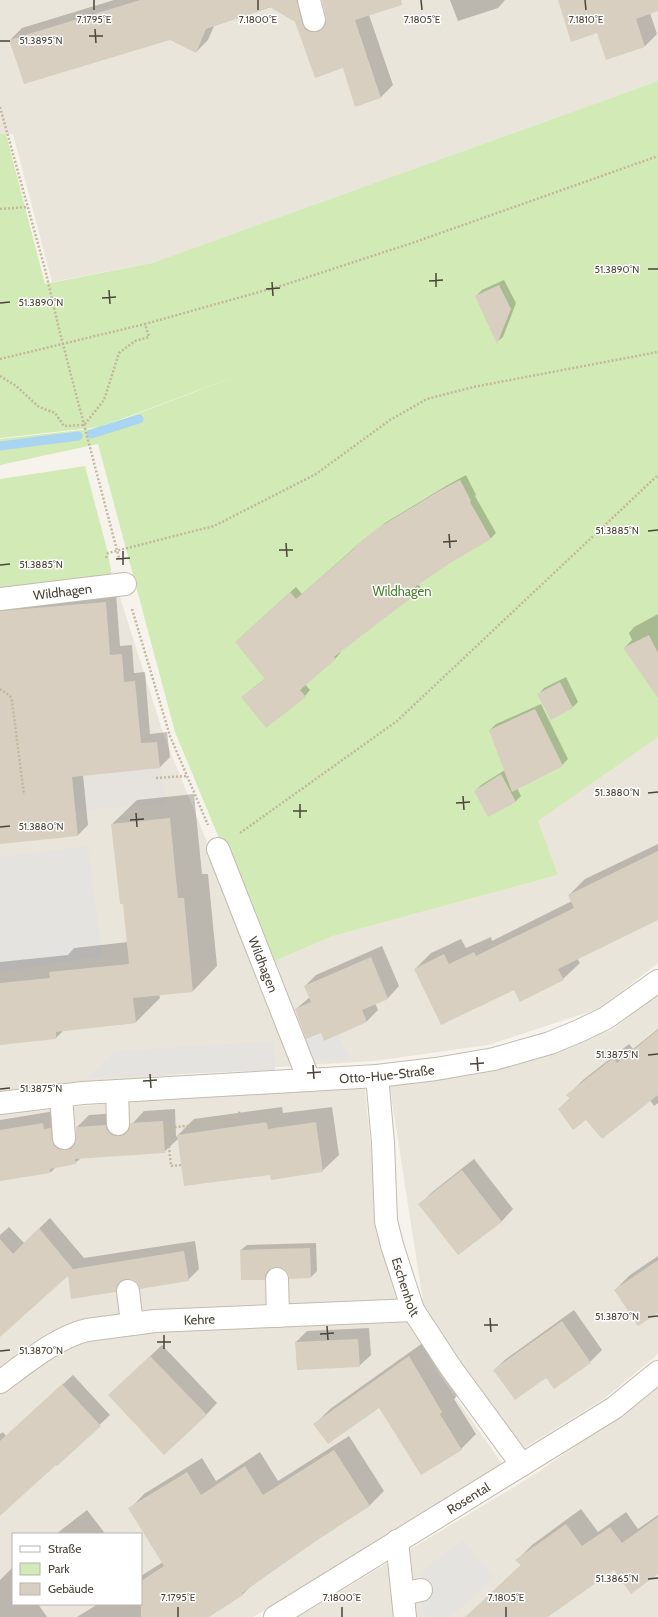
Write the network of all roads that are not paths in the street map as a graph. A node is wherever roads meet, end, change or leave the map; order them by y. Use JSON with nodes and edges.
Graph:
{"nodes":[{"id":1,"x":125,"y":584,"type":"road end"},
{"id":2,"x":0,"y":599,"type":"edge"},
{"id":3,"x":218,"y":849,"type":"road end"},
{"id":4,"x":658,"y":981,"type":"edge"},
{"id":5,"x":377,"y":1076,"type":"junction"},
{"id":6,"x":309,"y":1080,"type":"junction"},
{"id":7,"x":117,"y":1091,"type":"junction"},
{"id":8,"x":61,"y":1096,"type":"junction"},
{"id":9,"x":0,"y":1103,"type":"edge"},
{"id":10,"x":118,"y":1124,"type":"dead end"},
{"id":11,"x":64,"y":1138,"type":"dead end"},
{"id":12,"x":277,"y":1279,"type":"dead end"},
{"id":13,"x":128,"y":1290,"type":"dead end"},
{"id":14,"x":413,"y":1310,"type":"junction"},
{"id":15,"x":278,"y":1316,"type":"junction"},
{"id":16,"x":132,"y":1324,"type":"junction"},
{"id":17,"x":658,"y":1372,"type":"edge"},
{"id":18,"x":0,"y":1382,"type":"edge"},
{"id":19,"x":522,"y":1465,"type":"junction"},
{"id":20,"x":397,"y":1541,"type":"junction"},
{"id":21,"x":275,"y":1617,"type":"edge"},
{"id":22,"x":406,"y":1617,"type":"edge"}],
"edges":[{"from":1,"to":2,"type":"street","name":"Wildhagen"},
{"from":3,"to":6,"type":"street","name":"Wildhagen"},
{"from":4,"to":5,"type":"street","name":"Otto-Hue-Straße"},
{"from":5,"to":6,"type":"street","name":"Otto-Hue-Straße"},
{"from":5,"to":14,"type":"street","name":"Eschenholt"},
{"from":6,"to":7,"type":"street","name":"Otto-Hue-Straße"},
{"from":7,"to":8,"type":"street","name":"Otto-Hue-Straße"},
{"from":7,"to":10,"type":"street"},
{"from":8,"to":9,"type":"street","name":"Otto-Hue-Straße"},
{"from":8,"to":11,"type":"street"},
{"from":12,"to":15,"type":"street"},
{"from":13,"to":16,"type":"street"},
{"from":14,"to":15,"type":"street","name":"Kehre"},
{"from":14,"to":19,"type":"street","name":"Eschenholt"},
{"from":15,"to":16,"type":"street","name":"Kehre"},
{"from":16,"to":18,"type":"street","name":"Kehre"},
{"from":17,"to":19,"type":"street","name":"Rosental"},
{"from":19,"to":20,"type":"street","name":"Rosental"},
{"from":20,"to":21,"type":"street","name":"Rosental"},
{"from":20,"to":22,"type":"street"}]}
